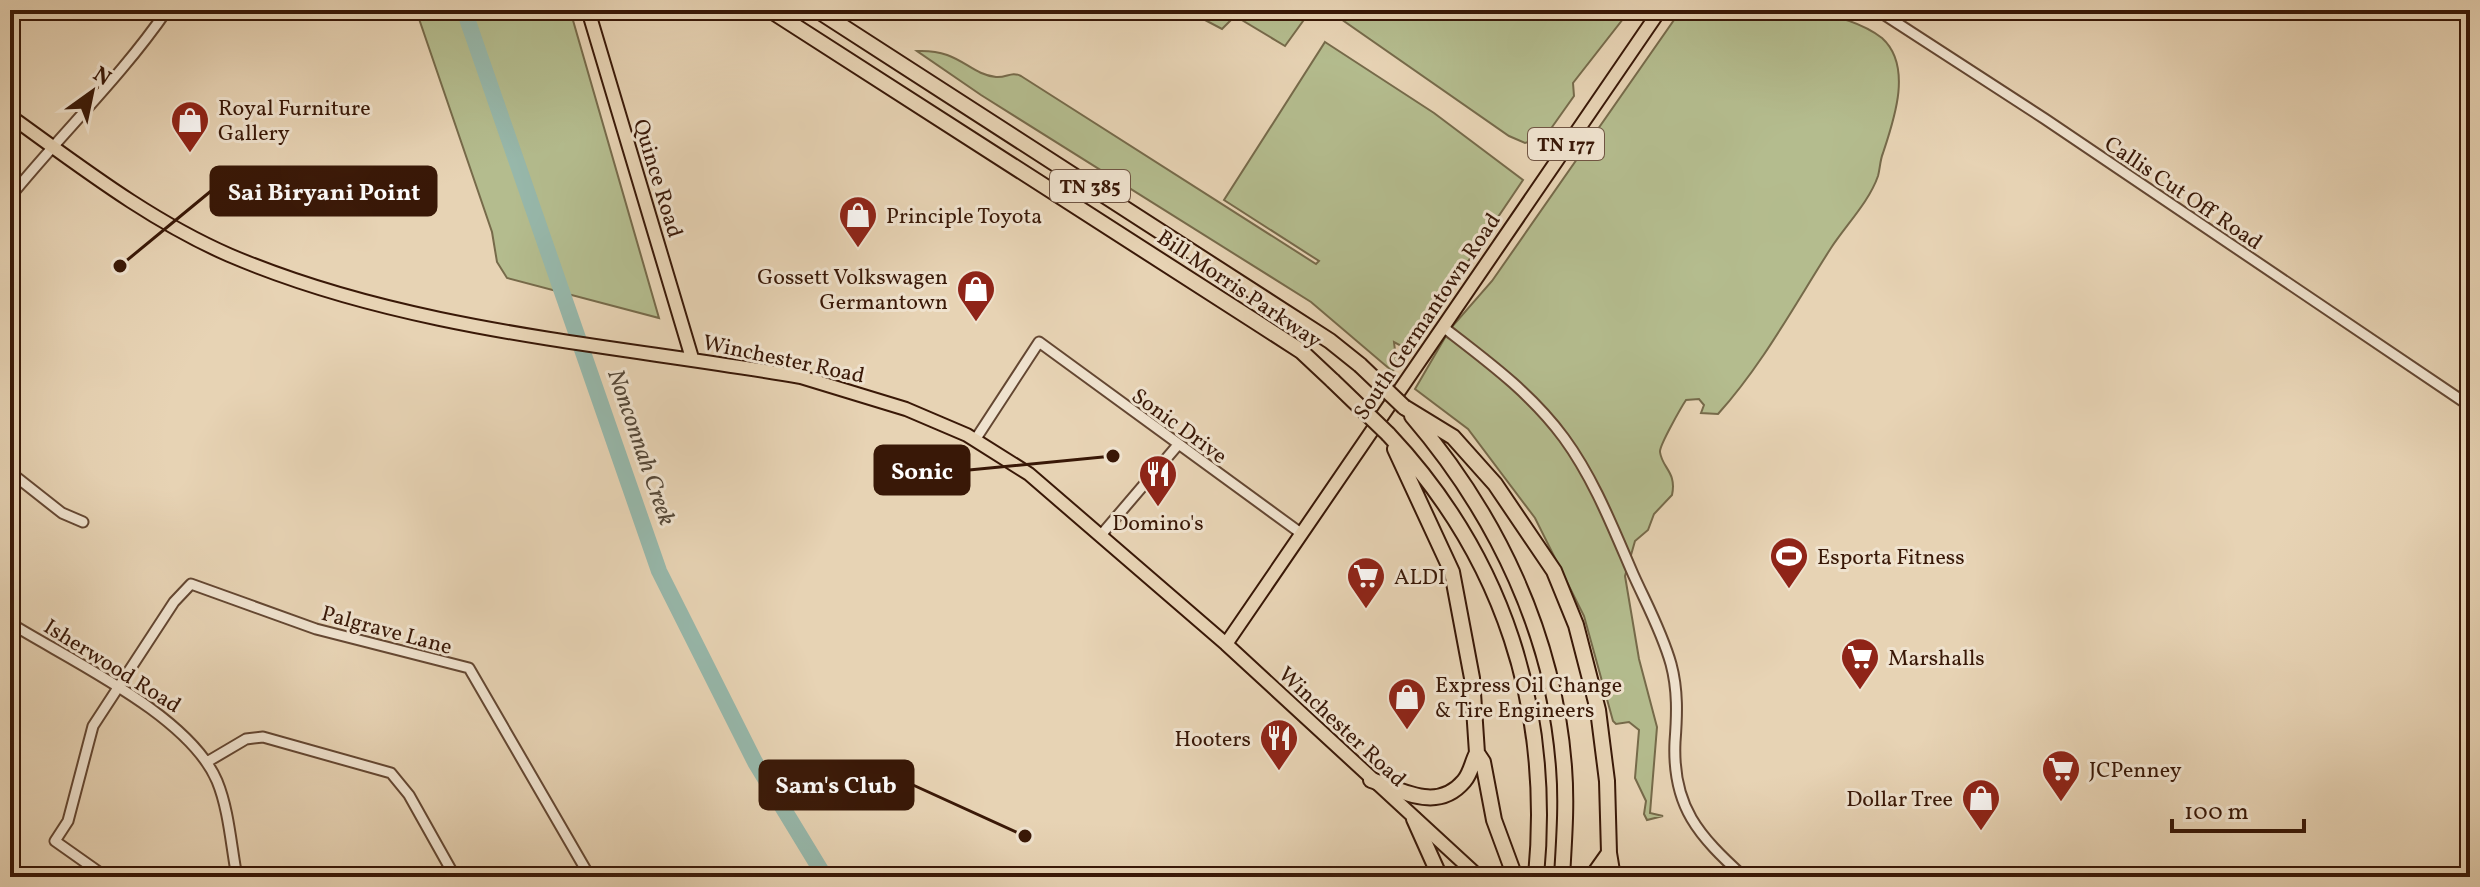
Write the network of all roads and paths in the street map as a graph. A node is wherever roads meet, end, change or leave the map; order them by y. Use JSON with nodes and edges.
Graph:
{"nodes":[{"id":1,"x":167,"y":10,"type":"edge"},
{"id":2,"x":588,"y":10,"type":"edge"},
{"id":3,"x":770,"y":10,"type":"edge"},
{"id":4,"x":817,"y":10,"type":"edge"},
{"id":5,"x":1660,"y":10,"type":"edge"},
{"id":6,"x":1877,"y":10,"type":"edge"},
{"id":7,"x":10,"y":116,"type":"edge"},
{"id":8,"x":51,"y":146,"type":"junction"},
{"id":9,"x":10,"y":197,"type":"edge"},
{"id":10,"x":1443,"y":327,"type":"junction"},
{"id":11,"x":692,"y":358,"type":"junction"},
{"id":12,"x":2470,"y":406,"type":"edge"},
{"id":13,"x":1404,"y":407,"type":"junction"},
{"id":14,"x":1388,"y":434,"type":"junction"},
{"id":15,"x":975,"y":440,"type":"junction"},
{"id":16,"x":1177,"y":446,"type":"junction"},
{"id":17,"x":10,"y":472,"type":"edge"},
{"id":18,"x":83,"y":522,"type":"dead end"},
{"id":19,"x":1302,"y":534,"type":"junction"},
{"id":20,"x":1101,"y":535,"type":"junction"},
{"id":21,"x":10,"y":623,"type":"edge"},
{"id":22,"x":1226,"y":644,"type":"junction"},
{"id":23,"x":117,"y":688,"type":"junction"},
{"id":24,"x":1477,"y":753,"type":"junction"},
{"id":25,"x":207,"y":762,"type":"junction"},
{"id":26,"x":1371,"y":780,"type":"junction"},
{"id":27,"x":1414,"y":819,"type":"junction"},
{"id":28,"x":1609,"y":853,"type":"junction"},
{"id":29,"x":106,"y":877,"type":"edge"},
{"id":30,"x":237,"y":877,"type":"edge"},
{"id":31,"x":243,"y":877,"type":"edge"},
{"id":32,"x":305,"y":877,"type":"edge"},
{"id":33,"x":455,"y":877,"type":"edge"},
{"id":34,"x":590,"y":877,"type":"edge"},
{"id":35,"x":1440,"y":877,"type":"edge"},
{"id":36,"x":1479,"y":877,"type":"edge"},
{"id":37,"x":1515,"y":877,"type":"edge"},
{"id":38,"x":1536,"y":877,"type":"edge"},
{"id":39,"x":1562,"y":877,"type":"edge"},
{"id":40,"x":1592,"y":877,"type":"edge"},
{"id":41,"x":1613,"y":877,"type":"edge"},
{"id":42,"x":1744,"y":877,"type":"edge"}],
"edges":[{"from":1,"to":8,"type":"street"},
{"from":2,"to":11,"type":"main road","name":"Quince Road"},
{"from":3,"to":14,"type":"highway","name":"Bill Morris Parkway","number":"TN 385","bridge":true},
{"from":4,"to":13,"type":"highway","name":"Bill Morris Parkway","number":"TN 385","bridge":true},
{"from":5,"to":10,"type":"main road","name":"South Germantown Road","number":"TN 177"},
{"from":6,"to":12,"type":"street","name":"Callis Cut Off Road"},
{"from":7,"to":8,"type":"main road","name":"Winchester Road"},
{"from":8,"to":9,"type":"street"},
{"from":8,"to":11,"type":"main road","name":"Winchester Road"},
{"from":10,"to":19,"type":"main road","name":"South Germantown Road","number":"TN 177"},
{"from":10,"to":42,"type":"street"},
{"from":11,"to":15,"type":"main road","name":"Winchester Road"},
{"from":13,"to":28,"type":"highway"},
{"from":13,"to":39,"type":"highway","name":"Bill Morris Parkway","number":"TN 385"},
{"from":14,"to":24,"type":"highway"},
{"from":14,"to":38,"type":"highway","name":"Bill Morris Parkway","number":"TN 385"},
{"from":15,"to":16,"type":"street","name":"Sonic Drive"},
{"from":15,"to":20,"type":"main road","name":"Winchester Road"},
{"from":16,"to":19,"type":"street","name":"Sonic Drive"},
{"from":16,"to":20,"type":"street"},
{"from":17,"to":18,"type":"street"},
{"from":19,"to":22,"type":"main road","name":"South Germantown Road","number":"TN 177"},
{"from":20,"to":22,"type":"main road","name":"Winchester Road"},
{"from":21,"to":23,"type":"street","name":"Isherwood Road"},
{"from":22,"to":26,"type":"main road","name":"Winchester Road"},
{"from":23,"to":25,"type":"street","name":"Isherwood Road"},
{"from":23,"to":29,"type":"street"},
{"from":23,"to":34,"type":"street","name":"Palgrave Lane"},
{"from":24,"to":26,"type":"highway"},
{"from":24,"to":37,"type":"highway"},
{"from":25,"to":30,"type":"street","name":"Isherwood Road"},
{"from":25,"to":33,"type":"street"},
{"from":26,"to":27,"type":"main road","name":"Winchester Road"},
{"from":27,"to":35,"type":"highway"},
{"from":27,"to":36,"type":"main road","name":"Winchester Road"},
{"from":28,"to":40,"type":"highway"},
{"from":28,"to":41,"type":"highway"},
{"from":31,"to":32,"type":"street"}]}
